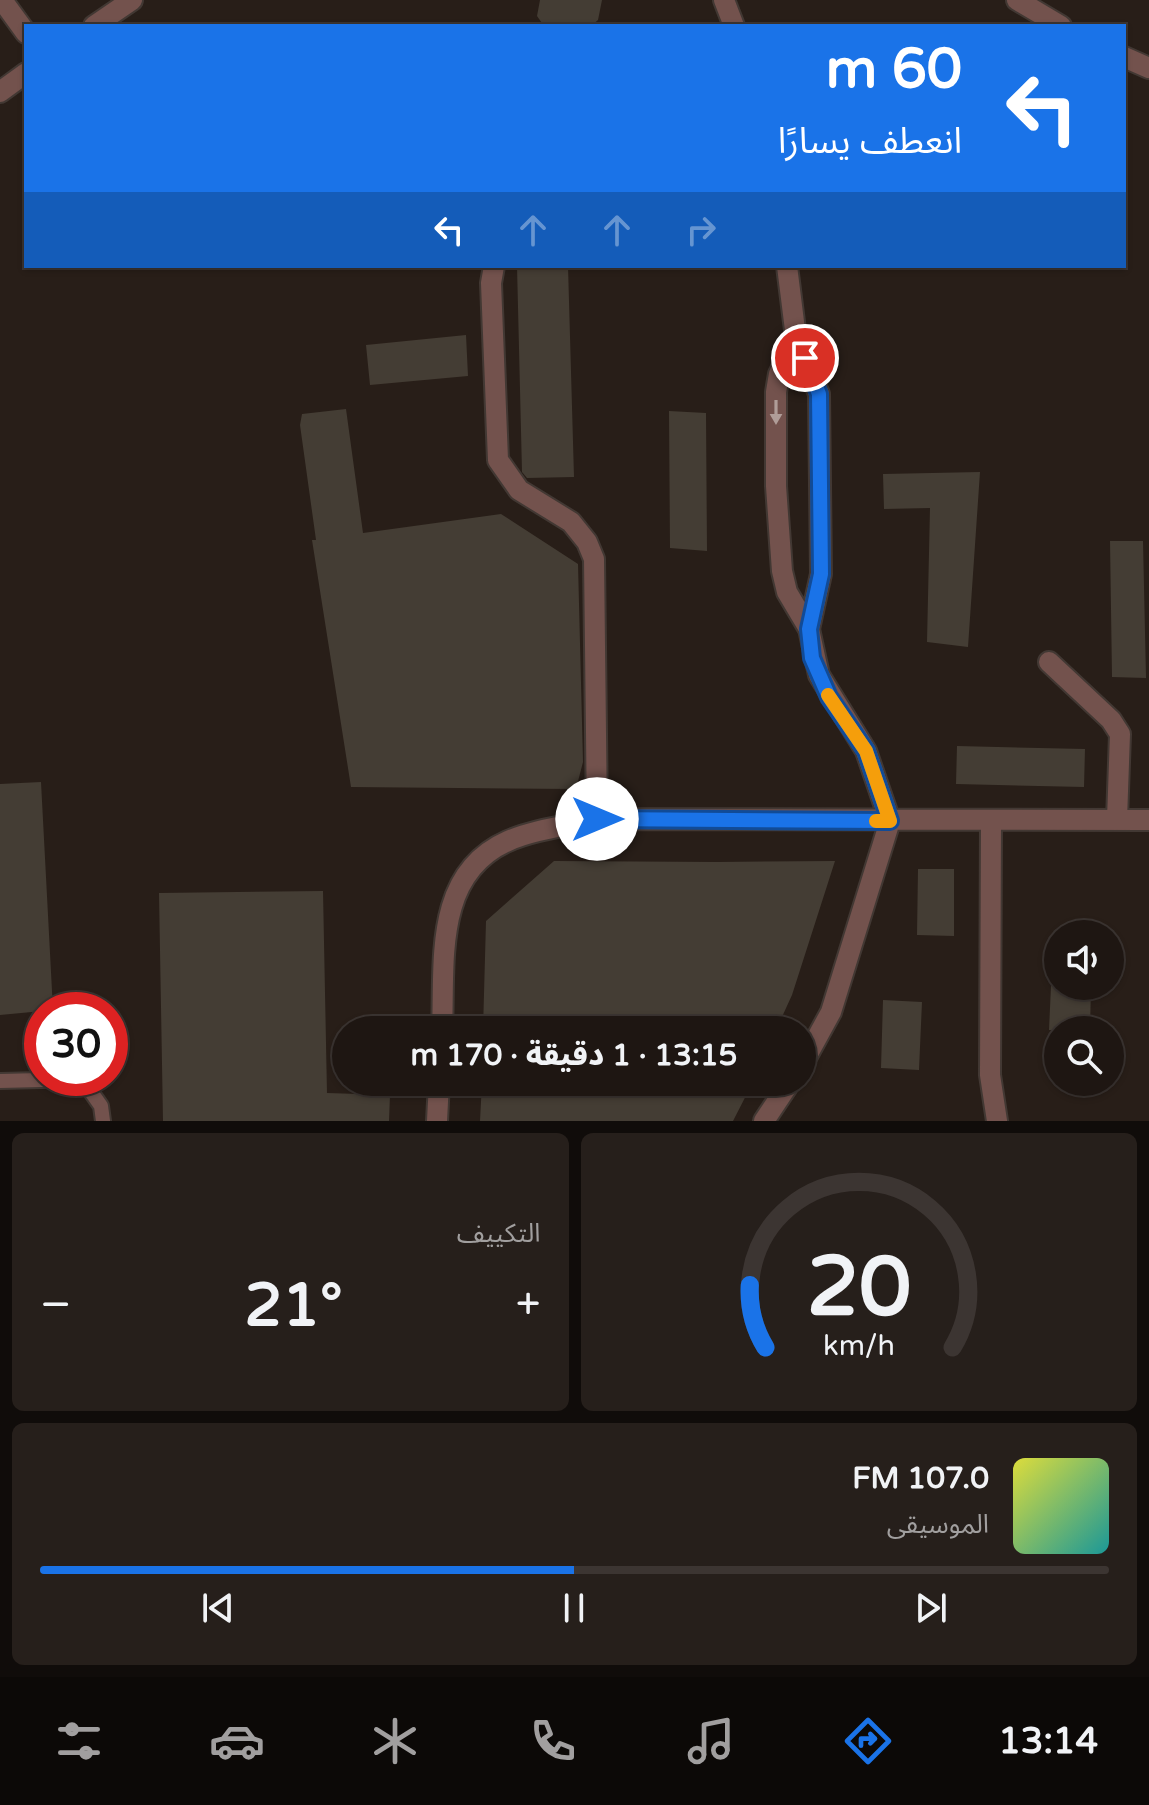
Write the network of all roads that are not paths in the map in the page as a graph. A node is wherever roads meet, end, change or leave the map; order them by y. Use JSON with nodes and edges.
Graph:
{"nodes":[{"id":1,"x":2,"y":0,"type":"edge"},
{"id":2,"x":132,"y":0,"type":"edge"},
{"id":3,"x":724,"y":0,"type":"edge"},
{"id":4,"x":1017,"y":0,"type":"edge"},
{"id":5,"x":97,"y":24,"type":"edge"},
{"id":6,"x":733,"y":24,"type":"edge"},
{"id":7,"x":1058,"y":24,"type":"edge"},
{"id":8,"x":24,"y":30,"type":"edge"},
{"id":9,"x":1126,"y":58,"type":"edge"},
{"id":10,"x":1149,"y":68,"type":"edge"},
{"id":11,"x":24,"y":74,"type":"edge"},
{"id":12,"x":0,"y":92,"type":"edge"},
{"id":13,"x":494,"y":268,"type":"edge"},
{"id":14,"x":787,"y":268,"type":"edge"},
{"id":15,"x":796,"y":338,"type":"junction"},
{"id":16,"x":809,"y":629,"type":"junction"},
{"id":17,"x":1049,"y":662,"type":"dead end"},
{"id":18,"x":597,"y":819,"type":"junction"},
{"id":19,"x":991,"y":820,"type":"junction"},
{"id":20,"x":1117,"y":820,"type":"junction"},
{"id":21,"x":1149,"y":820,"type":"edge"},
{"id":22,"x":890,"y":821,"type":"junction"},
{"id":23,"x":443,"y":1016,"type":"edge"},
{"id":24,"x":816,"y":1039,"type":"edge"},
{"id":25,"x":0,"y":1081,"type":"edge"},
{"id":26,"x":438,"y":1096,"type":"edge"},
{"id":27,"x":781,"y":1096,"type":"edge"},
{"id":28,"x":103,"y":1121,"type":"edge"},
{"id":29,"x":437,"y":1121,"type":"edge"},
{"id":30,"x":764,"y":1121,"type":"edge"},
{"id":31,"x":997,"y":1121,"type":"edge"}],
"edges":[{"from":1,"to":8,"type":"street"},
{"from":2,"to":5,"type":"street"},
{"from":3,"to":6,"type":"street"},
{"from":4,"to":7,"type":"street"},
{"from":9,"to":10,"type":"street"},
{"from":11,"to":12,"type":"street"},
{"from":13,"to":18,"type":"street"},
{"from":14,"to":15,"type":"street"},
{"from":15,"to":16,"type":"street"},
{"from":15,"to":16,"type":"street","one_way":true},
{"from":16,"to":22,"type":"street"},
{"from":17,"to":20,"type":"street"},
{"from":18,"to":22,"type":"street"},
{"from":18,"to":23,"type":"street"},
{"from":19,"to":20,"type":"street"},
{"from":19,"to":22,"type":"street"},
{"from":19,"to":31,"type":"street"},
{"from":20,"to":21,"type":"street"},
{"from":22,"to":24,"type":"street"},
{"from":25,"to":28,"type":"lane"},
{"from":26,"to":29,"type":"street"},
{"from":27,"to":30,"type":"street"}]}
